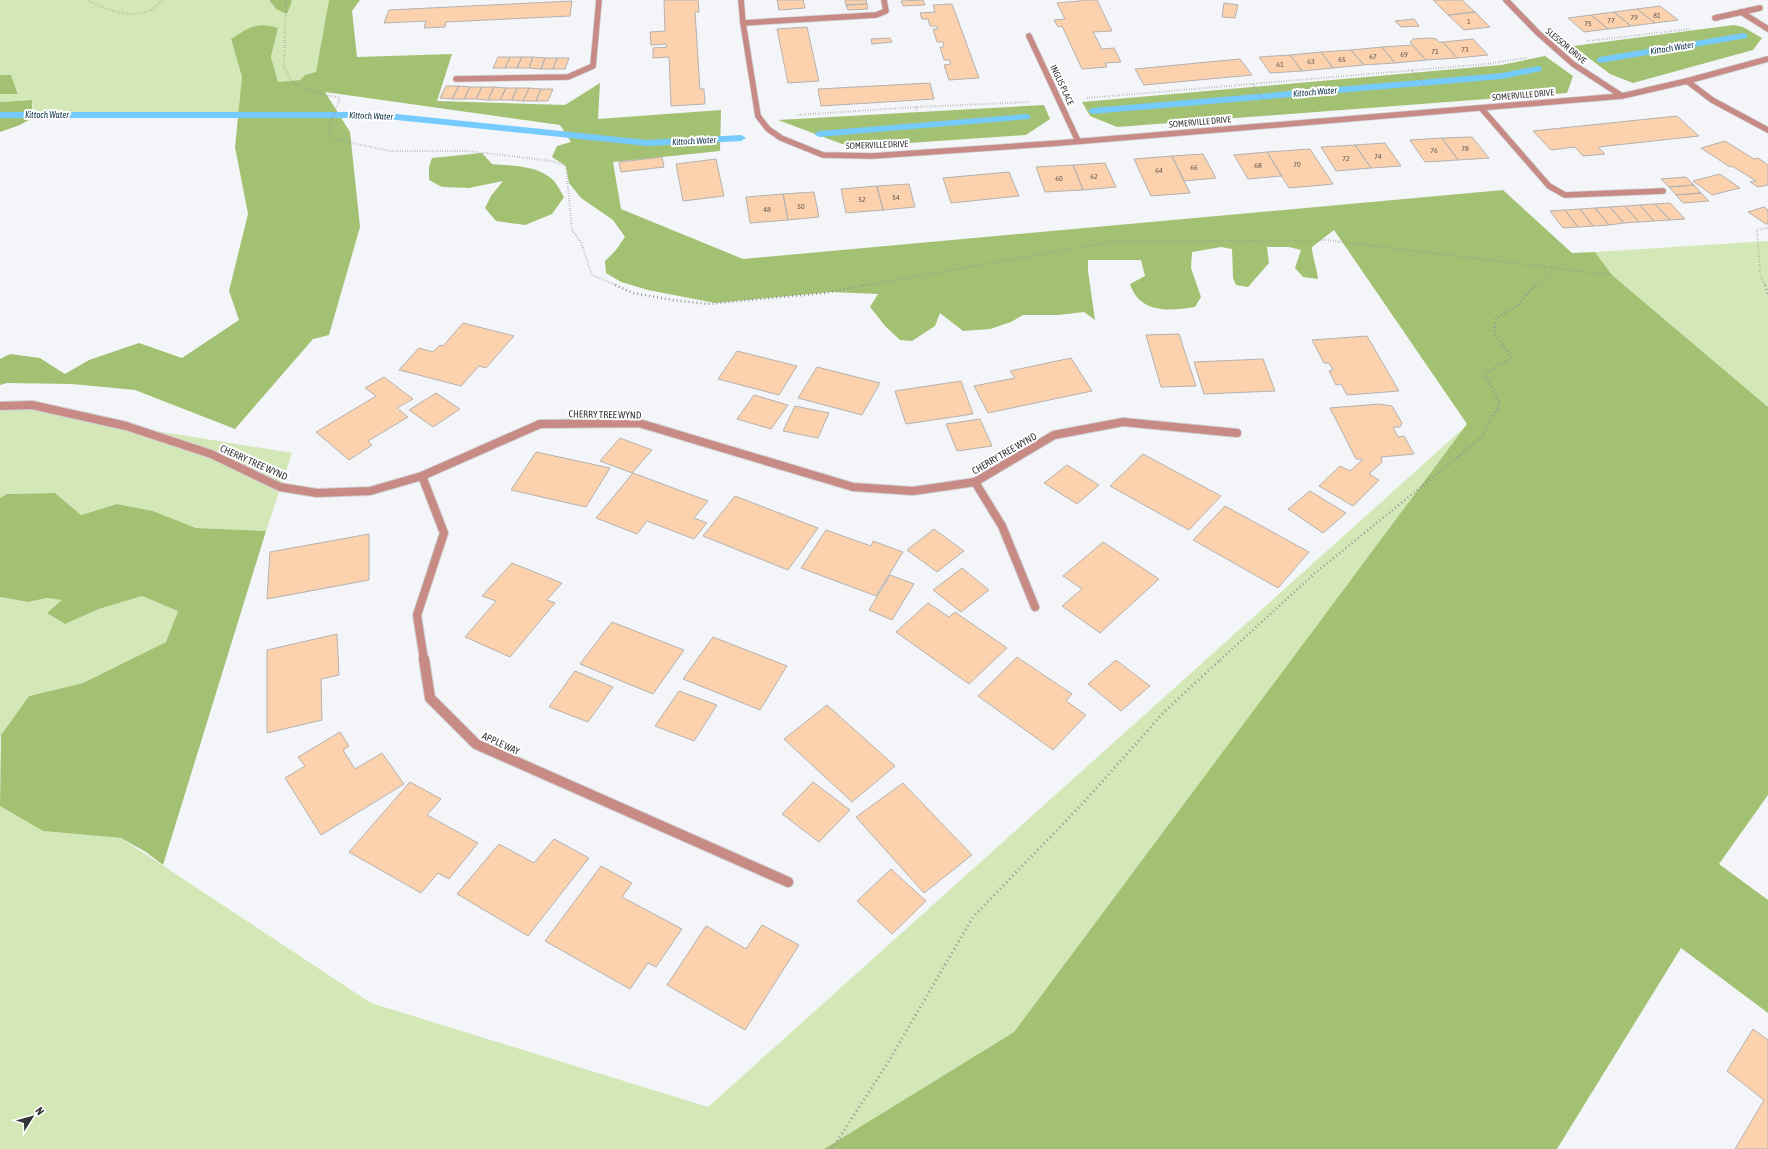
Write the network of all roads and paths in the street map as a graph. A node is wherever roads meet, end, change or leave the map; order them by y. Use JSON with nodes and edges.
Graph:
{"nodes":[{"id":1,"x":87,"y":0,"type":"edge"},
{"id":2,"x":163,"y":0,"type":"edge"},
{"id":3,"x":286,"y":0,"type":"edge"},
{"id":4,"x":599,"y":0,"type":"edge"},
{"id":5,"x":741,"y":0,"type":"edge"},
{"id":6,"x":884,"y":0,"type":"edge"},
{"id":7,"x":1506,"y":0,"type":"edge"},
{"id":8,"x":1760,"y":8,"type":"dead end"},
{"id":9,"x":1740,"y":12,"type":"junction"},
{"id":10,"x":1715,"y":18,"type":"joint"},
{"id":11,"x":742,"y":23,"type":"junction"},
{"id":12,"x":1768,"y":29,"type":"edge"},
{"id":13,"x":1030,"y":36,"type":"dead end"},
{"id":14,"x":1558,"y":50,"type":"junction"},
{"id":15,"x":1768,"y":59,"type":"edge"},
{"id":16,"x":456,"y":79,"type":"dead end"},
{"id":17,"x":1687,"y":81,"type":"junction"},
{"id":18,"x":1622,"y":96,"type":"junction"},
{"id":19,"x":1059,"y":100,"type":"junction"},
{"id":20,"x":1481,"y":108,"type":"junction"},
{"id":21,"x":760,"y":118,"type":"junction"},
{"id":22,"x":1768,"y":130,"type":"edge"},
{"id":23,"x":1078,"y":141,"type":"junction"},
{"id":24,"x":1663,"y":190,"type":"dead end"},
{"id":25,"x":1768,"y":228,"type":"edge"},
{"id":26,"x":1555,"y":268,"type":"junction"},
{"id":27,"x":1612,"y":275,"type":"dead end"},
{"id":28,"x":1768,"y":294,"type":"edge"},
{"id":29,"x":0,"y":406,"type":"edge"},
{"id":30,"x":1237,"y":433,"type":"dead end"},
{"id":31,"x":422,"y":476,"type":"junction"},
{"id":32,"x":975,"y":482,"type":"junction"},
{"id":33,"x":1035,"y":607,"type":"dead end"},
{"id":34,"x":788,"y":882,"type":"dead end"},
{"id":35,"x":832,"y":1149,"type":"edge"}],
"edges":[{"from":1,"to":2,"type":"path"},
{"from":3,"to":26,"type":"path"},
{"from":4,"to":16,"type":"street"},
{"from":5,"to":11,"type":"street","name":"SOMERVILLE DRIVE"},
{"from":6,"to":11,"type":"street"},
{"from":7,"to":14,"type":"street","name":"SLESSOR DRIVE"},
{"from":8,"to":9,"type":"street"},
{"from":9,"to":10,"type":"street"},
{"from":9,"to":12,"type":"street"},
{"from":10,"to":14,"type":"path"},
{"from":11,"to":21,"type":"street","name":"SOMERVILLE DRIVE"},
{"from":13,"to":19,"type":"street","name":"INGLIS PLACE"},
{"from":14,"to":18,"type":"street","name":"SLESSOR DRIVE"},
{"from":14,"to":19,"type":"path"},
{"from":15,"to":17,"type":"street","name":"SOMERVILLE DRIVE"},
{"from":17,"to":18,"type":"street","name":"SOMERVILLE DRIVE"},
{"from":17,"to":22,"type":"street"},
{"from":18,"to":20,"type":"street","name":"SOMERVILLE DRIVE"},
{"from":19,"to":21,"type":"path"},
{"from":19,"to":23,"type":"street","name":"INGLIS PLACE"},
{"from":20,"to":23,"type":"street","name":"SOMERVILLE DRIVE"},
{"from":20,"to":24,"type":"street"},
{"from":21,"to":23,"type":"street","name":"SOMERVILLE DRIVE"},
{"from":25,"to":28,"type":"path"},
{"from":26,"to":27,"type":"path"},
{"from":26,"to":35,"type":"path"},
{"from":29,"to":31,"type":"street","name":"CHERRY TREE WYND"},
{"from":30,"to":32,"type":"street","name":"CHERRY TREE WYND"},
{"from":31,"to":32,"type":"street","name":"CHERRY TREE WYND"},
{"from":31,"to":34,"type":"street","name":"APPLE WAY"},
{"from":32,"to":33,"type":"street"}]}
